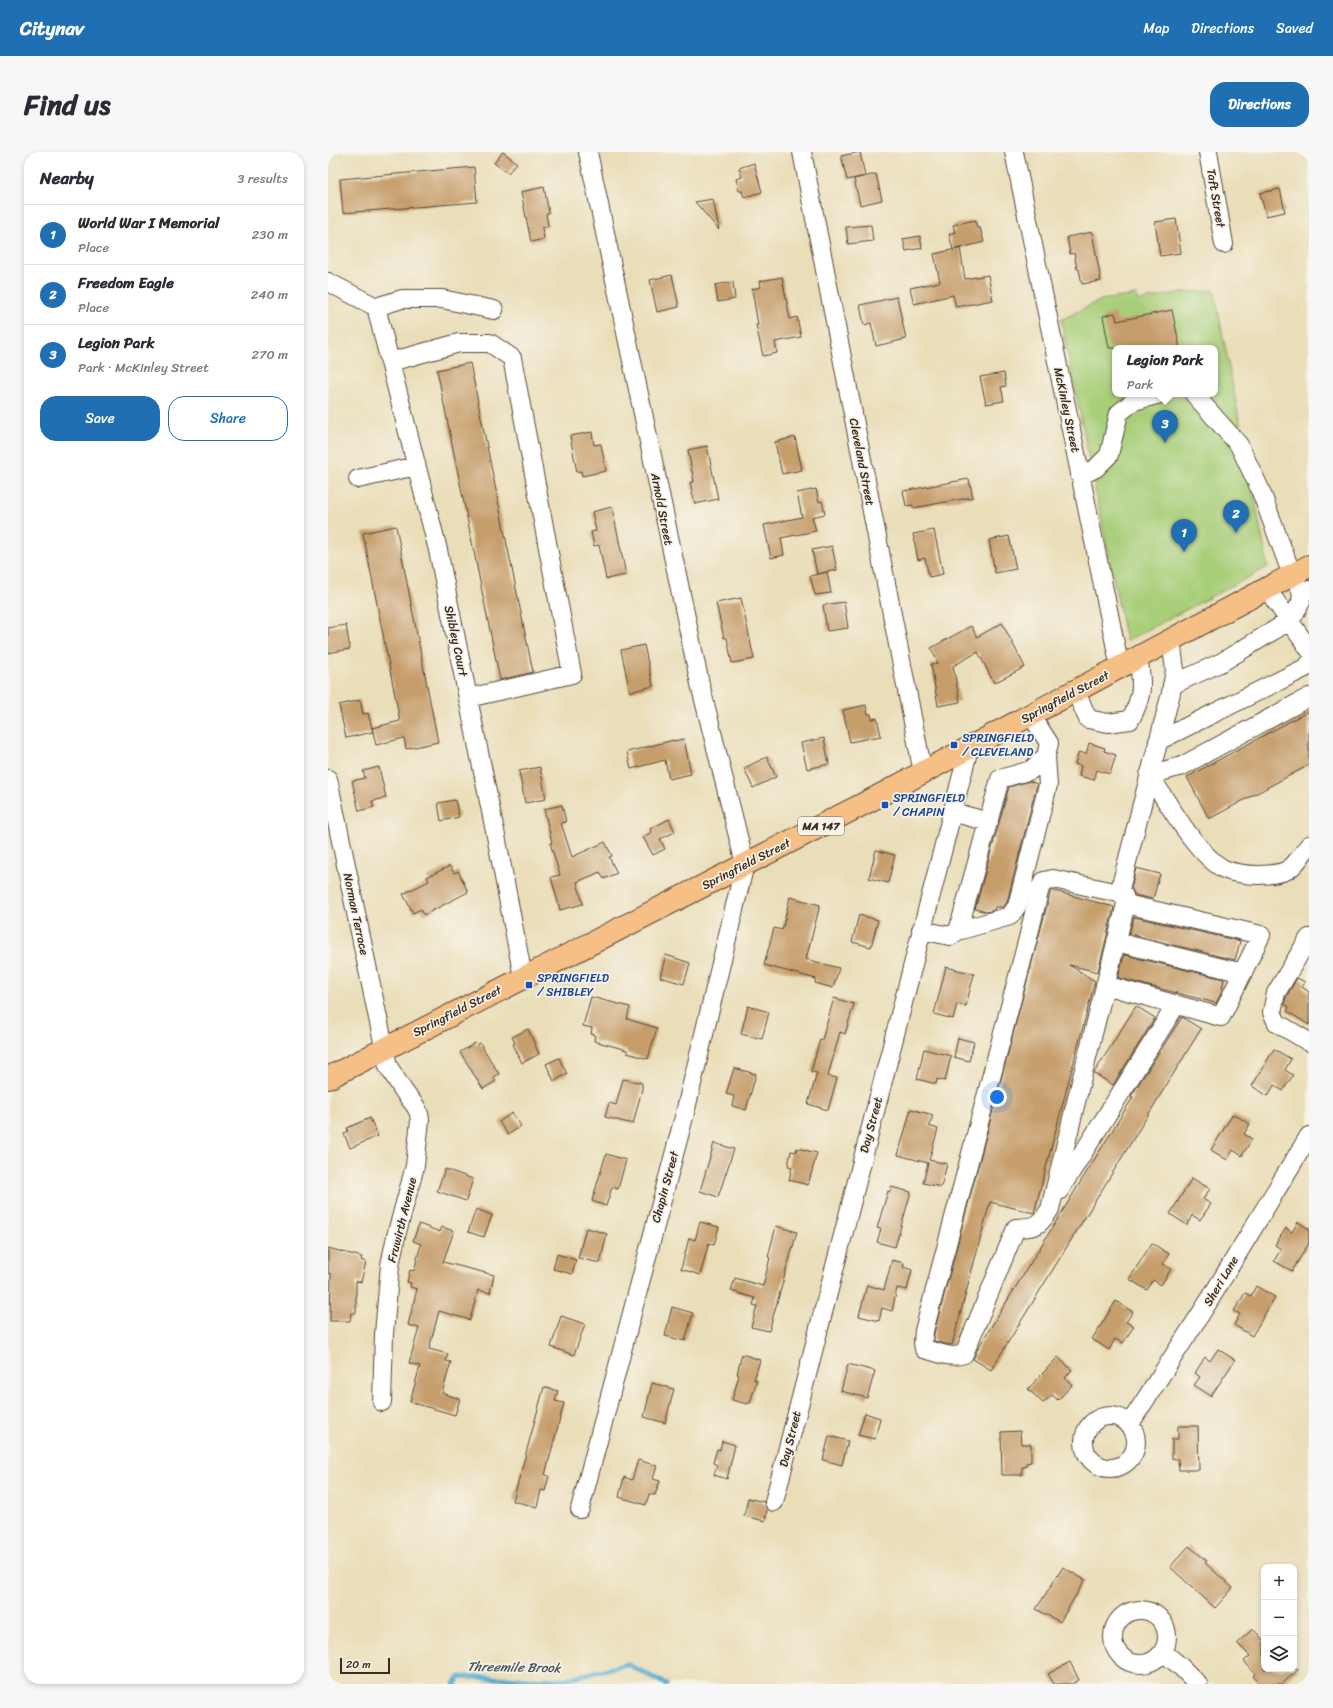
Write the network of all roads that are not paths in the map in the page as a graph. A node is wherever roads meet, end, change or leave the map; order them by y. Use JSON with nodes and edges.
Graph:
{"nodes":[{"id":1,"x":588,"y":152,"type":"edge"},
{"id":2,"x":802,"y":152,"type":"edge"},
{"id":3,"x":1014,"y":152,"type":"edge"},
{"id":4,"x":1208,"y":152,"type":"edge"},
{"id":5,"x":1224,"y":244,"type":"dead end"},
{"id":6,"x":328,"y":282,"type":"edge"},
{"id":7,"x":376,"y":307,"type":"junction"},
{"id":8,"x":494,"y":310,"type":"dead end"},
{"id":9,"x":390,"y":362,"type":"junction"},
{"id":10,"x":1149,"y":397,"type":"edge"},
{"id":11,"x":1197,"y":397,"type":"edge"},
{"id":12,"x":416,"y":466,"type":"junction"},
{"id":13,"x":1080,"y":476,"type":"junction"},
{"id":14,"x":358,"y":478,"type":"dead end"},
{"id":15,"x":1303,"y":581,"type":"edge"},
{"id":16,"x":1267,"y":589,"type":"junction"},
{"id":17,"x":1290,"y":620,"type":"junction"},
{"id":18,"x":1171,"y":641,"type":"junction"},
{"id":19,"x":1309,"y":649,"type":"edge"},
{"id":20,"x":1129,"y":663,"type":"junction"},
{"id":21,"x":1309,"y":664,"type":"edge"},
{"id":22,"x":1172,"y":685,"type":"junction"},
{"id":23,"x":1076,"y":692,"type":"junction"},
{"id":24,"x":1309,"y":697,"type":"edge"},
{"id":25,"x":468,"y":698,"type":"junction"},
{"id":26,"x":1031,"y":715,"type":"junction"},
{"id":27,"x":1158,"y":742,"type":"junction"},
{"id":28,"x":969,"y":748,"type":"junction"},
{"id":29,"x":1046,"y":756,"type":"junction"},
{"id":30,"x":923,"y":773,"type":"junction"},
{"id":31,"x":1149,"y":775,"type":"junction"},
{"id":32,"x":328,"y":779,"type":"edge"},
{"id":33,"x":952,"y":812,"type":"junction"},
{"id":34,"x":988,"y":822,"type":"junction"},
{"id":35,"x":1309,"y":845,"type":"edge"},
{"id":36,"x":745,"y":864,"type":"junction"},
{"id":37,"x":1122,"y":899,"type":"junction"},
{"id":38,"x":922,"y":930,"type":"junction"},
{"id":39,"x":958,"y":931,"type":"junction"},
{"id":40,"x":1309,"y":938,"type":"edge"},
{"id":41,"x":1116,"y":942,"type":"junction"},
{"id":42,"x":1243,"y":973,"type":"junction"},
{"id":43,"x":523,"y":977,"type":"junction"},
{"id":44,"x":1104,"y":985,"type":"junction"},
{"id":45,"x":1176,"y":1005,"type":"junction"},
{"id":46,"x":1309,"y":1042,"type":"edge"},
{"id":47,"x":384,"y":1049,"type":"junction"},
{"id":48,"x":328,"y":1078,"type":"edge"},
{"id":49,"x":1309,"y":1136,"type":"edge"},
{"id":50,"x":1052,"y":1204,"type":"junction"},
{"id":51,"x":382,"y":1402,"type":"dead end"},
{"id":52,"x":1129,"y":1425,"type":"dead end"},
{"id":53,"x":774,"y":1502,"type":"dead end"},
{"id":54,"x":580,"y":1509,"type":"dead end"},
{"id":55,"x":1163,"y":1652,"type":"dead end"},
{"id":56,"x":1198,"y":1684,"type":"edge"}],
"edges":[{"from":1,"to":36,"type":"street","name":"Arnold Street"},
{"from":2,"to":30,"type":"street","name":"Cleveland Street"},
{"from":3,"to":13,"type":"street","name":"McKinley Street"},
{"from":4,"to":5,"type":"street","name":"Taft Street"},
{"from":6,"to":7,"type":"street"},
{"from":7,"to":8,"type":"street"},
{"from":7,"to":9,"type":"street","name":"Shibley Court"},
{"from":9,"to":12,"type":"street","name":"Shibley Court"},
{"from":9,"to":25,"type":"street"},
{"from":10,"to":13,"type":"street"},
{"from":11,"to":15,"type":"street"},
{"from":12,"to":14,"type":"street"},
{"from":12,"to":25,"type":"street","name":"Shibley Court"},
{"from":13,"to":20,"type":"street","name":"McKinley Street"},
{"from":15,"to":16,"type":"main road","name":"Springfield Street","number":"MA 147"},
{"from":15,"to":17,"type":"street"},
{"from":16,"to":17,"type":"street"},
{"from":16,"to":18,"type":"main road","name":"Springfield Street","number":"MA 147"},
{"from":17,"to":19,"type":"street"},
{"from":17,"to":22,"type":"street"},
{"from":18,"to":20,"type":"main road","name":"Springfield Street","number":"MA 147"},
{"from":18,"to":22,"type":"street"},
{"from":20,"to":23,"type":"main road","name":"Springfield Street","number":"MA 147"},
{"from":20,"to":23,"type":"street","name":"McKinley Street"},
{"from":21,"to":27,"type":"street"},
{"from":22,"to":27,"type":"street"},
{"from":23,"to":26,"type":"main road","name":"Springfield Street","number":"MA 147"},
{"from":24,"to":31,"type":"street"},
{"from":25,"to":43,"type":"street","name":"Shibley Court"},
{"from":26,"to":28,"type":"main road","name":"Springfield Street","number":"MA 147"},
{"from":26,"to":29,"type":"street"},
{"from":27,"to":31,"type":"street"},
{"from":28,"to":30,"type":"main road","name":"Springfield Street","number":"MA 147"},
{"from":28,"to":33,"type":"street","name":"Day Street"},
{"from":29,"to":34,"type":"street"},
{"from":29,"to":39,"type":"street"},
{"from":30,"to":36,"type":"main road","name":"Springfield Street","number":"MA 147"},
{"from":31,"to":35,"type":"street"},
{"from":31,"to":37,"type":"street"},
{"from":32,"to":47,"type":"street","name":"Norman Terrace"},
{"from":33,"to":34,"type":"street"},
{"from":33,"to":38,"type":"street","name":"Day Street"},
{"from":34,"to":39,"type":"street"},
{"from":36,"to":43,"type":"main road","name":"Springfield Street","number":"MA 147"},
{"from":36,"to":54,"type":"street","name":"Chapin Street"},
{"from":37,"to":41,"type":"street"},
{"from":37,"to":42,"type":"street"},
{"from":37,"to":50,"type":"street"},
{"from":38,"to":39,"type":"street"},
{"from":38,"to":53,"type":"street","name":"Day Street"},
{"from":40,"to":46,"type":"street"},
{"from":41,"to":42,"type":"street"},
{"from":41,"to":44,"type":"street"},
{"from":42,"to":45,"type":"street"},
{"from":43,"to":47,"type":"main road","name":"Springfield Street","number":"MA 147"},
{"from":44,"to":45,"type":"street"},
{"from":44,"to":50,"type":"street"},
{"from":45,"to":50,"type":"street"},
{"from":47,"to":48,"type":"main road","name":"Springfield Street","number":"MA 147"},
{"from":47,"to":51,"type":"street","name":"Fruwirth Avenue"},
{"from":49,"to":52,"type":"street","name":"Sheri Lane"},
{"from":55,"to":56,"type":"street"}]}
